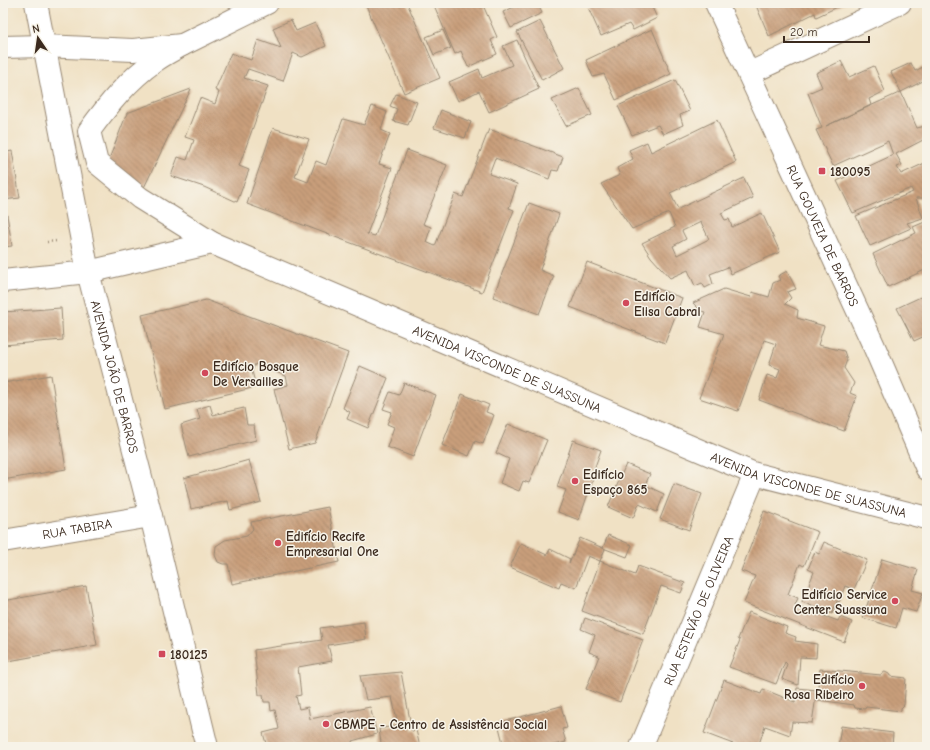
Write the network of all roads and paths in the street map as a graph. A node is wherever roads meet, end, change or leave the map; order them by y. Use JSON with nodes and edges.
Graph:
{"nodes":[{"id":1,"x":36,"y":3,"type":"edge"},
{"id":2,"x":267,"y":3,"type":"edge"},
{"id":3,"x":716,"y":3,"type":"edge"},
{"id":4,"x":900,"y":3,"type":"edge"},
{"id":5,"x":182,"y":45,"type":"junction"},
{"id":6,"x":44,"y":46,"type":"junction"},
{"id":7,"x":3,"y":47,"type":"edge"},
{"id":8,"x":750,"y":73,"type":"junction"},
{"id":9,"x":59,"y":240,"type":"dead end"},
{"id":10,"x":47,"y":242,"type":"dead end"},
{"id":11,"x":212,"y":243,"type":"junction"},
{"id":12,"x":88,"y":272,"type":"junction"},
{"id":13,"x":3,"y":281,"type":"edge"},
{"id":14,"x":927,"y":469,"type":"edge"},
{"id":15,"x":755,"y":474,"type":"junction"},
{"id":16,"x":151,"y":516,"type":"junction"},
{"id":17,"x":927,"y":518,"type":"edge"},
{"id":18,"x":3,"y":541,"type":"edge"},
{"id":19,"x":207,"y":747,"type":"edge"},
{"id":20,"x":641,"y":747,"type":"edge"}],
"edges":[{"from":1,"to":6,"type":"main road","name":"AVENIDA JOÃO DE BARROS"},
{"from":2,"to":5,"type":"main road"},
{"from":3,"to":8,"type":"main road","name":"RUA GOUVEIA DE BARROS"},
{"from":4,"to":8,"type":"main road"},
{"from":5,"to":6,"type":"main road"},
{"from":5,"to":11,"type":"main road","name":"AVENIDA VISCONDE DE SUASSUNA"},
{"from":6,"to":7,"type":"main road"},
{"from":6,"to":12,"type":"main road","name":"AVENIDA JOÃO DE BARROS"},
{"from":8,"to":14,"type":"main road","name":"RUA GOUVEIA DE BARROS"},
{"from":9,"to":10,"type":"path"},
{"from":11,"to":12,"type":"main road"},
{"from":11,"to":15,"type":"main road","name":"AVENIDA VISCONDE DE SUASSUNA"},
{"from":12,"to":13,"type":"main road"},
{"from":12,"to":16,"type":"main road","name":"AVENIDA JOÃO DE BARROS"},
{"from":15,"to":17,"type":"main road","name":"AVENIDA VISCONDE DE SUASSUNA"},
{"from":15,"to":20,"type":"main road","name":"RUA ESTEVÃO DE OLIVEIRA"},
{"from":16,"to":18,"type":"main road","name":"RUA TABIRA"},
{"from":16,"to":19,"type":"main road","name":"AVENIDA JOÃO DE BARROS"}]}
